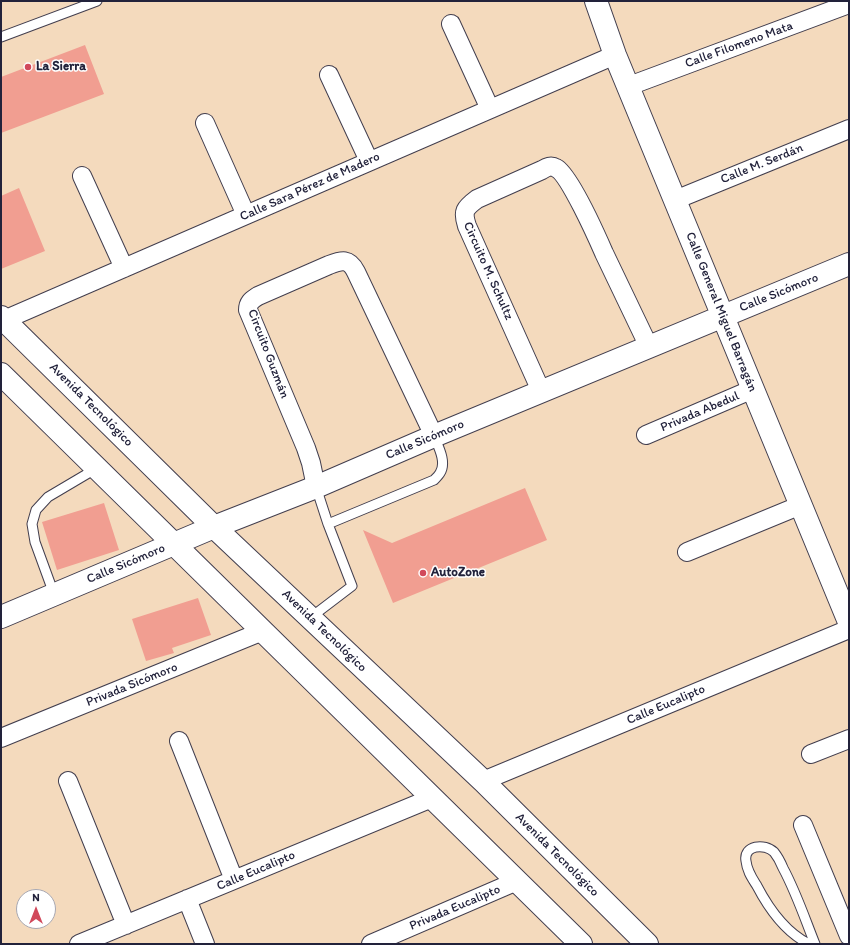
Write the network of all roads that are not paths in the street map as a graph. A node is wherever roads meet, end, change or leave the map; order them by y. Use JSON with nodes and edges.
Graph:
{"nodes":[{"id":1,"x":97,"y":1,"type":"edge"},
{"id":2,"x":596,"y":1,"type":"edge"},
{"id":3,"x":849,"y":4,"type":"edge"},
{"id":4,"x":451,"y":24,"type":"dead end"},
{"id":5,"x":1,"y":37,"type":"edge"},
{"id":6,"x":615,"y":55,"type":"junction"},
{"id":7,"x":329,"y":75,"type":"dead end"},
{"id":8,"x":629,"y":86,"type":"junction"},
{"id":9,"x":490,"y":109,"type":"junction"},
{"id":10,"x":205,"y":123,"type":"dead end"},
{"id":11,"x":849,"y":129,"type":"edge"},
{"id":12,"x":369,"y":162,"type":"junction"},
{"id":13,"x":82,"y":176,"type":"dead end"},
{"id":14,"x":675,"y":200,"type":"junction"},
{"id":15,"x":246,"y":215,"type":"junction"},
{"id":16,"x":849,"y":264,"type":"edge"},
{"id":17,"x":124,"y":268,"type":"junction"},
{"id":18,"x":723,"y":316,"type":"junction"},
{"id":19,"x":3,"y":318,"type":"edge"},
{"id":20,"x":649,"y":347,"type":"junction"},
{"id":21,"x":1,"y":374,"type":"edge"},
{"id":22,"x":753,"y":389,"type":"junction"},
{"id":23,"x":541,"y":391,"type":"junction"},
{"id":24,"x":646,"y":435,"type":"dead end"},
{"id":25,"x":434,"y":436,"type":"junction"},
{"id":26,"x":97,"y":468,"type":"junction"},
{"id":27,"x":316,"y":487,"type":"junction"},
{"id":28,"x":801,"y":505,"type":"junction"},
{"id":29,"x":328,"y":524,"type":"junction"},
{"id":30,"x":214,"y":527,"type":"junction"},
{"id":31,"x":174,"y":544,"type":"junction"},
{"id":32,"x":687,"y":552,"type":"dead end"},
{"id":33,"x":54,"y":594,"type":"junction"},
{"id":34,"x":1,"y":617,"type":"edge"},
{"id":35,"x":310,"y":618,"type":"junction"},
{"id":36,"x":849,"y":622,"type":"edge"},
{"id":37,"x":849,"y":629,"type":"edge"},
{"id":38,"x":263,"y":631,"type":"junction"},
{"id":39,"x":1,"y":738,"type":"edge"},
{"id":40,"x":849,"y":739,"type":"edge"},
{"id":41,"x":179,"y":741,"type":"dead end"},
{"id":42,"x":811,"y":754,"type":"dead end"},
{"id":43,"x":68,"y":781,"type":"dead end"},
{"id":44,"x":483,"y":781,"type":"junction"},
{"id":45,"x":432,"y":798,"type":"junction"},
{"id":46,"x":803,"y":825,"type":"dead end"},
{"id":47,"x":234,"y":880,"type":"junction"},
{"id":48,"x":517,"y":881,"type":"junction"},
{"id":49,"x":187,"y":899,"type":"junction"},
{"id":50,"x":126,"y":925,"type":"junction"},
{"id":51,"x":849,"y":936,"type":"edge"},
{"id":52,"x":79,"y":944,"type":"edge"},
{"id":53,"x":205,"y":944,"type":"edge"},
{"id":54,"x":371,"y":944,"type":"edge"},
{"id":55,"x":581,"y":944,"type":"edge"},
{"id":56,"x":647,"y":944,"type":"edge"},
{"id":57,"x":809,"y":944,"type":"edge"},
{"id":58,"x":815,"y":944,"type":"edge"}],
"edges":[{"from":1,"to":5,"type":"lane"},
{"from":2,"to":6,"type":"main road","name":"Calle General Miguel Barragán"},
{"from":3,"to":8,"type":"street","name":"Calle Filomeno Mata"},
{"from":4,"to":9,"type":"street"},
{"from":6,"to":8,"type":"main road","name":"Calle General Miguel Barragán"},
{"from":6,"to":9,"type":"street","name":"Calle Sara Pérez de Madero"},
{"from":7,"to":12,"type":"street"},
{"from":8,"to":14,"type":"main road","name":"Calle General Miguel Barragán"},
{"from":9,"to":12,"type":"street","name":"Calle Sara Pérez de Madero"},
{"from":10,"to":15,"type":"street"},
{"from":11,"to":14,"type":"street","name":"Calle M. Serdán"},
{"from":12,"to":15,"type":"street","name":"Calle Sara Pérez de Madero"},
{"from":13,"to":17,"type":"street"},
{"from":14,"to":18,"type":"main road","name":"Calle General Miguel Barragán"},
{"from":15,"to":17,"type":"street","name":"Calle Sara Pérez de Madero"},
{"from":16,"to":18,"type":"main road","name":"Calle Sicómoro"},
{"from":17,"to":19,"type":"street","name":"Calle Sara Pérez de Madero"},
{"from":18,"to":20,"type":"main road","name":"Calle Sicómoro"},
{"from":18,"to":22,"type":"main road","name":"Calle General Miguel Barragán"},
{"from":19,"to":30,"type":"main road","name":"Avenida Tecnológico"},
{"from":20,"to":23,"type":"main road","name":"Calle Sicómoro"},
{"from":20,"to":23,"type":"street","name":"Circuito M. Schultz"},
{"from":21,"to":26,"type":"main road"},
{"from":22,"to":24,"type":"street","name":"Privada Abedul"},
{"from":22,"to":28,"type":"main road","name":"Calle General Miguel Barragán"},
{"from":23,"to":25,"type":"main road","name":"Calle Sicómoro"},
{"from":25,"to":27,"type":"main road","name":"Calle Sicómoro"},
{"from":25,"to":27,"type":"street","name":"Circuito Guzmán"},
{"from":25,"to":29,"type":"lane"},
{"from":26,"to":31,"type":"main road"},
{"from":26,"to":33,"type":"lane"},
{"from":27,"to":29,"type":"lane"},
{"from":27,"to":30,"type":"main road","name":"Calle Sicómoro"},
{"from":28,"to":32,"type":"street"},
{"from":28,"to":36,"type":"main road","name":"Calle General Miguel Barragán"},
{"from":29,"to":35,"type":"lane"},
{"from":30,"to":31,"type":"main road","name":"Calle Sicómoro"},
{"from":30,"to":35,"type":"main road","name":"Avenida Tecnológico"},
{"from":31,"to":33,"type":"main road","name":"Calle Sicómoro"},
{"from":31,"to":38,"type":"main road"},
{"from":33,"to":34,"type":"main road","name":"Calle Sicómoro"},
{"from":35,"to":44,"type":"main road","name":"Avenida Tecnológico"},
{"from":37,"to":44,"type":"street","name":"Calle Eucalipto"},
{"from":38,"to":39,"type":"street","name":"Privada Sicómoro"},
{"from":38,"to":45,"type":"main road"},
{"from":40,"to":42,"type":"street"},
{"from":41,"to":47,"type":"street"},
{"from":43,"to":50,"type":"street"},
{"from":44,"to":56,"type":"main road","name":"Avenida Tecnológico"},
{"from":45,"to":47,"type":"street","name":"Calle Eucalipto"},
{"from":45,"to":48,"type":"main road"},
{"from":46,"to":51,"type":"street"},
{"from":47,"to":49,"type":"street","name":"Calle Eucalipto"},
{"from":48,"to":54,"type":"street","name":"Privada Eucalipto"},
{"from":48,"to":55,"type":"main road"},
{"from":49,"to":50,"type":"street","name":"Calle Eucalipto"},
{"from":49,"to":53,"type":"street"},
{"from":50,"to":52,"type":"street","name":"Calle Eucalipto"},
{"from":57,"to":58,"type":"lane"}]}
